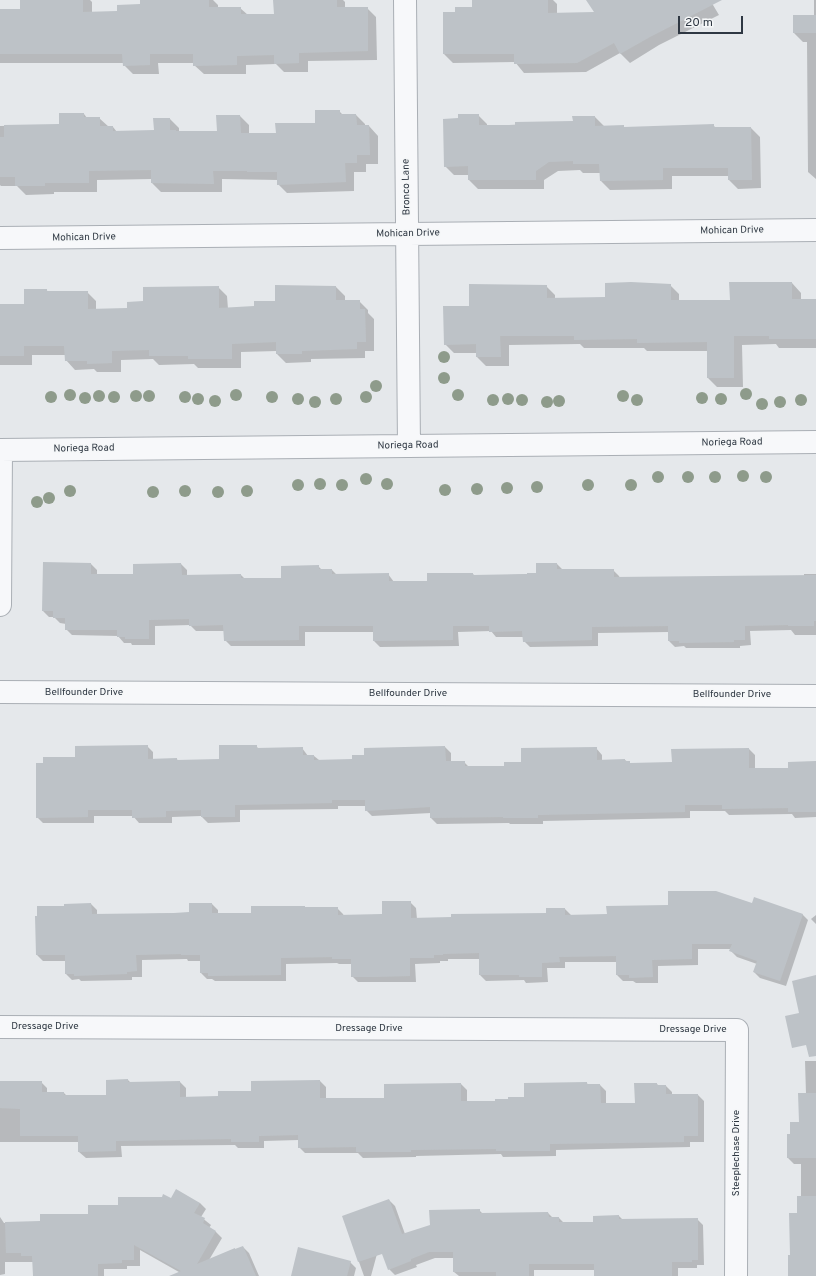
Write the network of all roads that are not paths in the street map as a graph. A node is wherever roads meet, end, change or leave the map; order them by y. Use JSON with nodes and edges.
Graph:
{"nodes":[{"id":1,"x":405,"y":0,"type":"edge"},
{"id":2,"x":816,"y":230,"type":"edge"},
{"id":3,"x":407,"y":234,"type":"junction"},
{"id":4,"x":0,"y":238,"type":"edge"},
{"id":5,"x":816,"y":442,"type":"edge"},
{"id":6,"x":409,"y":446,"type":"junction"},
{"id":7,"x":0,"y":450,"type":"edge"},
{"id":8,"x":0,"y":604,"type":"edge"},
{"id":9,"x":0,"y":692,"type":"edge"},
{"id":10,"x":816,"y":696,"type":"edge"},
{"id":11,"x":0,"y":1027,"type":"edge"},
{"id":12,"x":737,"y":1030,"type":"joint"},
{"id":13,"x":736,"y":1276,"type":"edge"}],
"edges":[{"from":1,"to":3,"type":"street","name":"Bronco Lane"},
{"from":2,"to":3,"type":"street","name":"Mohican Drive"},
{"from":3,"to":4,"type":"street","name":"Mohican Drive"},
{"from":3,"to":6,"type":"street","name":"Bronco Lane"},
{"from":5,"to":6,"type":"street","name":"Noriega Road"},
{"from":6,"to":7,"type":"street","name":"Noriega Road"},
{"from":7,"to":8,"type":"street"},
{"from":9,"to":10,"type":"street","name":"Bellfounder Drive"},
{"from":11,"to":12,"type":"street","name":"Dressage Drive"},
{"from":12,"to":13,"type":"street","name":"Steeplechase Drive"}]}
